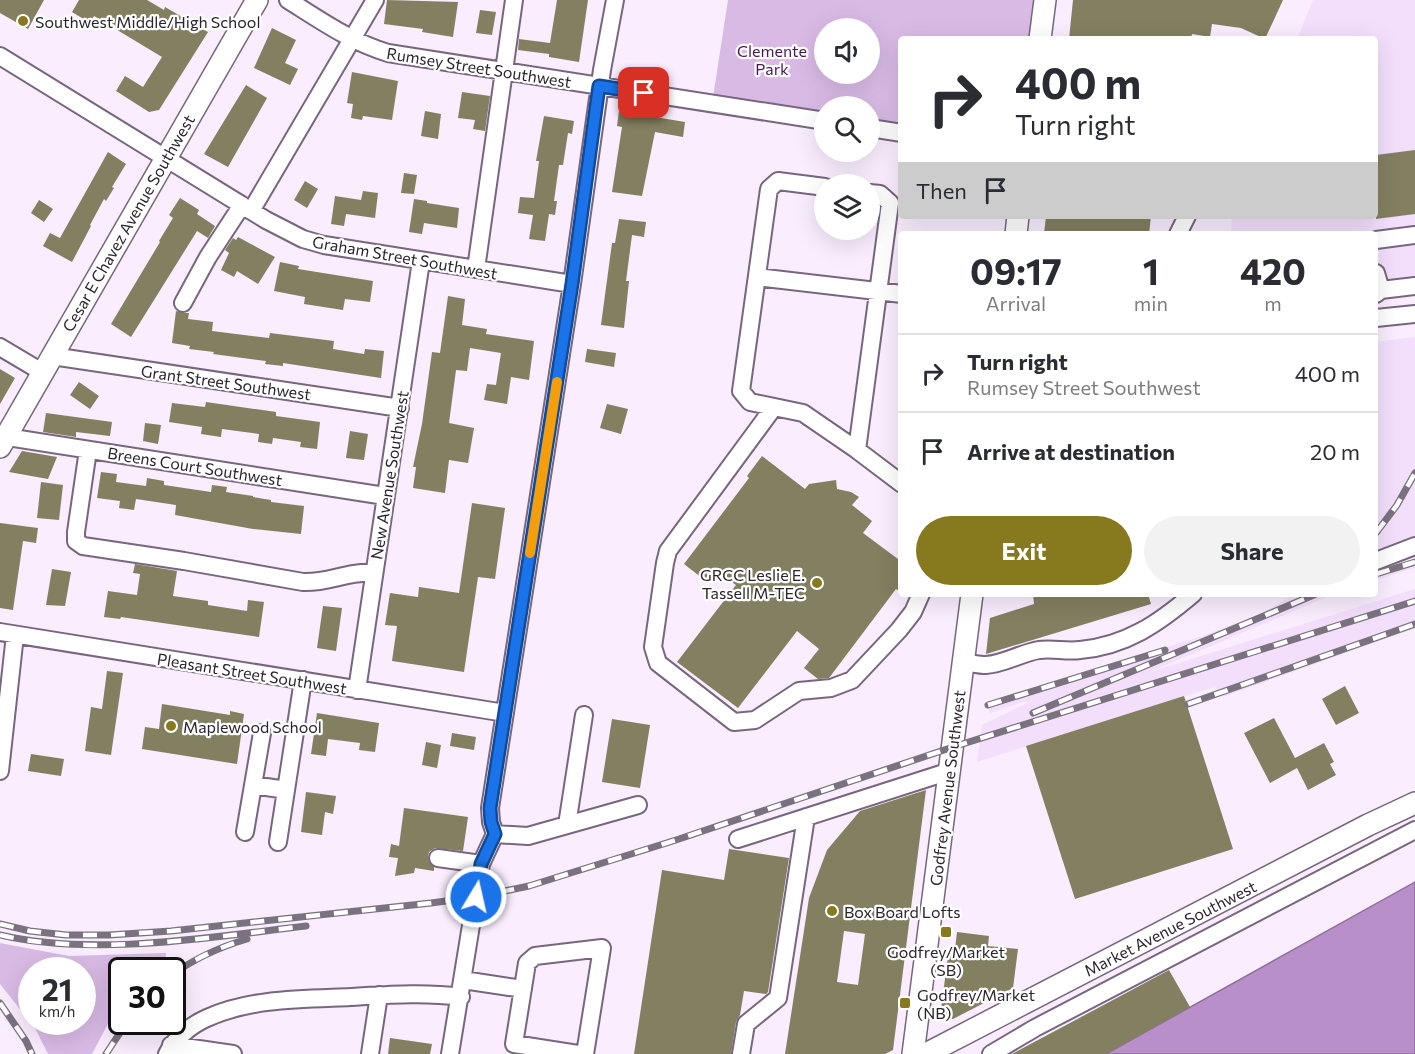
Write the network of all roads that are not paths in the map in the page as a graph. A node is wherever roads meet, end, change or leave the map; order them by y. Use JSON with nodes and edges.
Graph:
{"nodes":[{"id":1,"x":257,"y":0,"type":"edge"},
{"id":2,"x":288,"y":0,"type":"edge"},
{"id":3,"x":375,"y":0,"type":"edge"},
{"id":4,"x":514,"y":0,"type":"edge"},
{"id":5,"x":615,"y":0,"type":"edge"},
{"id":6,"x":1045,"y":0,"type":"edge"},
{"id":7,"x":1040,"y":36,"type":"edge"},
{"id":8,"x":352,"y":39,"type":"junction"},
{"id":9,"x":0,"y":56,"type":"edge"},
{"id":10,"x":503,"y":72,"type":"junction"},
{"id":11,"x":599,"y":86,"type":"junction"},
{"id":12,"x":814,"y":119,"type":"edge"},
{"id":13,"x":880,"y":130,"type":"edge"},
{"id":14,"x":898,"y":132,"type":"edge"},
{"id":15,"x":166,"y":157,"type":"junction"},
{"id":16,"x":814,"y":186,"type":"edge"},
{"id":17,"x":880,"y":194,"type":"edge"},
{"id":18,"x":246,"y":208,"type":"junction"},
{"id":19,"x":1415,"y":235,"type":"edge"},
{"id":20,"x":1378,"y":240,"type":"edge"},
{"id":21,"x":421,"y":261,"type":"junction"},
{"id":22,"x":476,"y":269,"type":"junction"},
{"id":23,"x":757,"y":277,"type":"junction"},
{"id":24,"x":572,"y":284,"type":"junction"},
{"id":25,"x":1415,"y":286,"type":"edge"},
{"id":26,"x":879,"y":291,"type":"junction"},
{"id":27,"x":1378,"y":292,"type":"edge"},
{"id":28,"x":898,"y":293,"type":"edge"},
{"id":29,"x":183,"y":303,"type":"dead end"},
{"id":30,"x":1415,"y":314,"type":"edge"},
{"id":31,"x":1378,"y":318,"type":"edge"},
{"id":32,"x":0,"y":347,"type":"edge"},
{"id":33,"x":47,"y":364,"type":"junction"},
{"id":34,"x":774,"y":407,"type":"junction"},
{"id":35,"x":400,"y":408,"type":"junction"},
{"id":36,"x":2,"y":440,"type":"edge"},
{"id":37,"x":88,"y":450,"type":"junction"},
{"id":38,"x":857,"y":450,"type":"junction"},
{"id":39,"x":898,"y":481,"type":"edge"},
{"id":40,"x":385,"y":496,"type":"junction"},
{"id":41,"x":1415,"y":546,"type":"edge"},
{"id":42,"x":1378,"y":560,"type":"edge"},
{"id":43,"x":374,"y":573,"type":"junction"},
{"id":44,"x":920,"y":597,"type":"edge"},
{"id":45,"x":972,"y":597,"type":"edge"},
{"id":46,"x":1190,"y":597,"type":"edge"},
{"id":47,"x":8,"y":634,"type":"edge"},
{"id":48,"x":963,"y":662,"type":"junction"},
{"id":49,"x":303,"y":680,"type":"junction"},
{"id":50,"x":357,"y":690,"type":"junction"},
{"id":51,"x":504,"y":713,"type":"junction"},
{"id":52,"x":584,"y":715,"type":"dead end"},
{"id":53,"x":262,"y":733,"type":"dead end"},
{"id":54,"x":0,"y":771,"type":"edge"},
{"id":55,"x":950,"y":771,"type":"junction"},
{"id":56,"x":253,"y":785,"type":"junction"},
{"id":57,"x":286,"y":790,"type":"junction"},
{"id":58,"x":1415,"y":803,"type":"edge"},
{"id":59,"x":638,"y":805,"type":"dead end"},
{"id":60,"x":806,"y":817,"type":"junction"},
{"id":61,"x":567,"y":825,"type":"junction"},
{"id":62,"x":1368,"y":825,"type":"junction"},
{"id":63,"x":1415,"y":830,"type":"edge"},
{"id":64,"x":245,"y":832,"type":"dead end"},
{"id":65,"x":495,"y":834,"type":"junction"},
{"id":66,"x":738,"y":838,"type":"dead end"},
{"id":67,"x":278,"y":842,"type":"dead end"},
{"id":68,"x":1381,"y":848,"type":"junction"},
{"id":69,"x":1311,"y":855,"type":"junction"},
{"id":70,"x":438,"y":858,"type":"dead end"},
{"id":71,"x":481,"y":864,"type":"junction"},
{"id":72,"x":1323,"y":878,"type":"junction"},
{"id":73,"x":1201,"y":912,"type":"junction"},
{"id":74,"x":1164,"y":931,"type":"junction"},
{"id":75,"x":1213,"y":935,"type":"junction"},
{"id":76,"x":1176,"y":955,"type":"junction"},
{"id":77,"x":1103,"y":962,"type":"junction"},
{"id":78,"x":463,"y":980,"type":"junction"},
{"id":79,"x":1113,"y":988,"type":"junction"},
{"id":80,"x":523,"y":989,"type":"junction"},
{"id":81,"x":379,"y":995,"type":"junction"},
{"id":82,"x":1038,"y":996,"type":"junction"},
{"id":83,"x":460,"y":997,"type":"junction"},
{"id":84,"x":1051,"y":1020,"type":"junction"},
{"id":85,"x":954,"y":1047,"type":"edge"},
{"id":86,"x":169,"y":1050,"type":"edge"},
{"id":87,"x":233,"y":1054,"type":"edge"},
{"id":88,"x":370,"y":1054,"type":"edge"},
{"id":89,"x":450,"y":1054,"type":"edge"},
{"id":90,"x":578,"y":1054,"type":"edge"},
{"id":91,"x":585,"y":1054,"type":"edge"},
{"id":92,"x":741,"y":1054,"type":"edge"},
{"id":93,"x":913,"y":1054,"type":"edge"},
{"id":94,"x":926,"y":1054,"type":"edge"},
{"id":95,"x":991,"y":1054,"type":"edge"}],
"edges":[{"from":1,"to":15,"type":"main road","name":"Cesar E Chavez Avenue Southwest"},
{"from":2,"to":8,"type":"street","name":"Rumsey Street Southwest"},
{"from":3,"to":8,"type":"street"},
{"from":4,"to":10,"type":"street"},
{"from":5,"to":11,"type":"street"},
{"from":6,"to":7,"type":"main road"},
{"from":8,"to":10,"type":"street","name":"Rumsey Street Southwest"},
{"from":8,"to":18,"type":"street"},
{"from":9,"to":15,"type":"street","name":"Graham Street Southwest"},
{"from":10,"to":11,"type":"street","name":"Rumsey Street Southwest"},
{"from":10,"to":22,"type":"street"},
{"from":11,"to":12,"type":"street","name":"Rumsey Street Southwest"},
{"from":11,"to":24,"type":"street"},
{"from":13,"to":14,"type":"street"},
{"from":15,"to":18,"type":"street","name":"Graham Street Southwest"},
{"from":15,"to":33,"type":"main road","name":"Cesar E Chavez Avenue Southwest"},
{"from":16,"to":23,"type":"street"},
{"from":17,"to":26,"type":"street"},
{"from":18,"to":21,"type":"street","name":"Graham Street Southwest"},
{"from":18,"to":29,"type":"street"},
{"from":19,"to":20,"type":"street"},
{"from":21,"to":22,"type":"street","name":"Graham Street Southwest"},
{"from":21,"to":35,"type":"street","name":"New Avenue Southwest"},
{"from":22,"to":24,"type":"street","name":"Graham Street Southwest"},
{"from":23,"to":26,"type":"street"},
{"from":23,"to":34,"type":"street"},
{"from":24,"to":51,"type":"street"},
{"from":25,"to":27,"type":"street"},
{"from":26,"to":28,"type":"street"},
{"from":26,"to":38,"type":"street"},
{"from":30,"to":31,"type":"street"},
{"from":32,"to":33,"type":"street","name":"Grant Street Southwest"},
{"from":33,"to":35,"type":"street","name":"Grant Street Southwest"},
{"from":33,"to":36,"type":"main road","name":"Cesar E Chavez Avenue Southwest"},
{"from":34,"to":38,"type":"street"},
{"from":34,"to":44,"type":"street"},
{"from":35,"to":40,"type":"street","name":"New Avenue Southwest"},
{"from":36,"to":37,"type":"street","name":"Breens Court Southwest"},
{"from":37,"to":40,"type":"street","name":"Breens Court Southwest"},
{"from":37,"to":43,"type":"street"},
{"from":38,"to":39,"type":"street"},
{"from":40,"to":43,"type":"street","name":"New Avenue Southwest"},
{"from":41,"to":42,"type":"street"},
{"from":43,"to":50,"type":"street","name":"New Avenue Southwest"},
{"from":45,"to":48,"type":"main road","name":"Godfrey Avenue Southwest"},
{"from":46,"to":48,"type":"street"},
{"from":47,"to":49,"type":"street","name":"Pleasant Street Southwest"},
{"from":47,"to":54,"type":"street"},
{"from":48,"to":55,"type":"main road","name":"Godfrey Avenue Southwest"},
{"from":49,"to":50,"type":"street","name":"Pleasant Street Southwest"},
{"from":49,"to":57,"type":"street"},
{"from":50,"to":51,"type":"street","name":"Pleasant Street Southwest"},
{"from":51,"to":65,"type":"street"},
{"from":52,"to":61,"type":"street"},
{"from":53,"to":56,"type":"street"},
{"from":55,"to":60,"type":"street"},
{"from":55,"to":93,"type":"main road","name":"Godfrey Avenue Southwest"},
{"from":56,"to":57,"type":"street"},
{"from":56,"to":64,"type":"street"},
{"from":57,"to":67,"type":"street"},
{"from":58,"to":62,"type":"main road","name":"Market Avenue Southwest"},
{"from":59,"to":61,"type":"street"},
{"from":60,"to":66,"type":"street"},
{"from":60,"to":92,"type":"street"},
{"from":61,"to":65,"type":"street"},
{"from":62,"to":68,"type":"street"},
{"from":62,"to":69,"type":"main road","name":"Market Avenue Southwest"},
{"from":63,"to":68,"type":"street"},
{"from":65,"to":71,"type":"street"},
{"from":68,"to":72,"type":"street"},
{"from":69,"to":72,"type":"street"},
{"from":69,"to":73,"type":"main road","name":"Market Avenue Southwest"},
{"from":70,"to":71,"type":"street"},
{"from":71,"to":78,"type":"street"},
{"from":72,"to":75,"type":"street"},
{"from":73,"to":74,"type":"main road","name":"Market Avenue Southwest"},
{"from":73,"to":75,"type":"street"},
{"from":74,"to":76,"type":"street"},
{"from":74,"to":77,"type":"main road","name":"Market Avenue Southwest"},
{"from":75,"to":76,"type":"street"},
{"from":76,"to":79,"type":"street"},
{"from":77,"to":79,"type":"street"},
{"from":77,"to":82,"type":"main road","name":"Market Avenue Southwest"},
{"from":78,"to":80,"type":"street"},
{"from":78,"to":83,"type":"street"},
{"from":79,"to":84,"type":"street"},
{"from":80,"to":90,"type":"street"},
{"from":80,"to":91,"type":"street"},
{"from":81,"to":83,"type":"street"},
{"from":81,"to":86,"type":"street"},
{"from":81,"to":88,"type":"street"},
{"from":82,"to":84,"type":"street"},
{"from":82,"to":85,"type":"main road","name":"Market Avenue Southwest"},
{"from":83,"to":89,"type":"street"},
{"from":84,"to":95,"type":"street"},
{"from":85,"to":94,"type":"main road","name":"Market Avenue Southwest"},
{"from":86,"to":87,"type":"street"}]}
